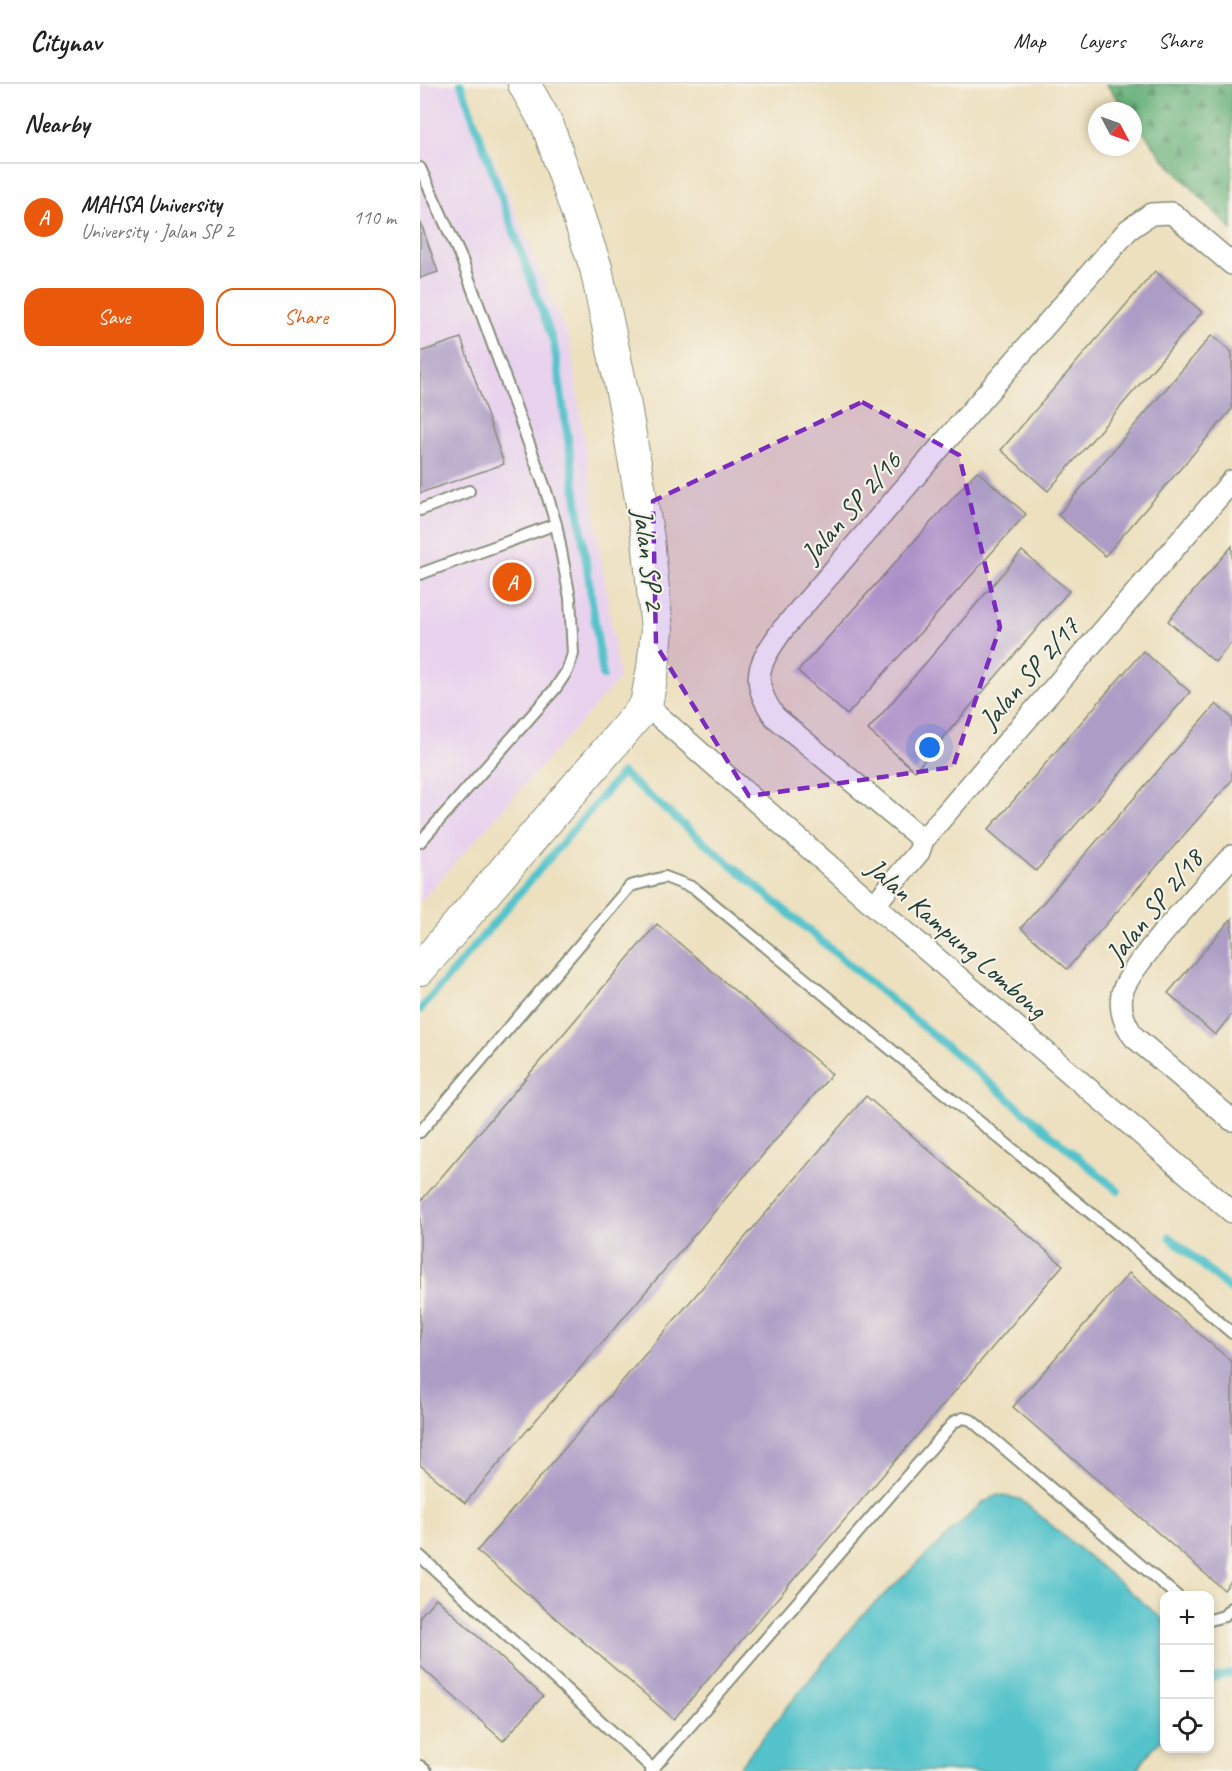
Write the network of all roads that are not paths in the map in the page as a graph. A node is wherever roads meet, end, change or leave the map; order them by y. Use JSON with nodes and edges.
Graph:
{"nodes":[{"id":1,"x":524,"y":84,"type":"edge"},
{"id":2,"x":420,"y":168,"type":"edge"},
{"id":3,"x":1232,"y":264,"type":"edge"},
{"id":4,"x":1232,"y":481,"type":"edge"},
{"id":5,"x":469,"y":491,"type":"dead end"},
{"id":6,"x":420,"y":510,"type":"edge"},
{"id":7,"x":556,"y":524,"type":"junction"},
{"id":8,"x":420,"y":574,"type":"edge"},
{"id":9,"x":646,"y":705,"type":"junction"},
{"id":10,"x":924,"y":840,"type":"junction"},
{"id":11,"x":420,"y":842,"type":"edge"},
{"id":12,"x":1232,"y":856,"type":"edge"},
{"id":13,"x":874,"y":905,"type":"junction"},
{"id":14,"x":420,"y":969,"type":"edge"},
{"id":15,"x":1232,"y":1120,"type":"edge"},
{"id":16,"x":420,"y":1132,"type":"edge"},
{"id":17,"x":1232,"y":1212,"type":"edge"},
{"id":18,"x":1232,"y":1333,"type":"edge"},
{"id":19,"x":420,"y":1556,"type":"edge"},
{"id":20,"x":1171,"y":1591,"type":"edge"},
{"id":21,"x":1232,"y":1607,"type":"edge"},
{"id":22,"x":1214,"y":1619,"type":"edge"},
{"id":23,"x":420,"y":1766,"type":"edge"},
{"id":24,"x":652,"y":1770,"type":"edge"},
{"id":25,"x":426,"y":1771,"type":"edge"}],
"edges":[{"from":1,"to":9,"type":"street","name":"Jalan SP 2"},
{"from":2,"to":7,"type":"lane"},
{"from":3,"to":10,"type":"street","name":"Jalan SP 2/16"},
{"from":4,"to":10,"type":"street","name":"Jalan SP 2/17"},
{"from":5,"to":6,"type":"lane"},
{"from":7,"to":8,"type":"lane"},
{"from":7,"to":11,"type":"lane"},
{"from":9,"to":13,"type":"street","name":"Jalan Kampung Lombong"},
{"from":9,"to":14,"type":"street","name":"Jalan SP 2"},
{"from":10,"to":13,"type":"street","name":"Jalan SP 2/17"},
{"from":12,"to":15,"type":"street","name":"Jalan SP 2/18"},
{"from":13,"to":17,"type":"street","name":"Jalan Kampung Lombong"},
{"from":16,"to":18,"type":"lane"},
{"from":19,"to":24,"type":"lane"},
{"from":20,"to":24,"type":"lane"},
{"from":21,"to":22,"type":"lane"},
{"from":23,"to":25,"type":"lane"}]}
